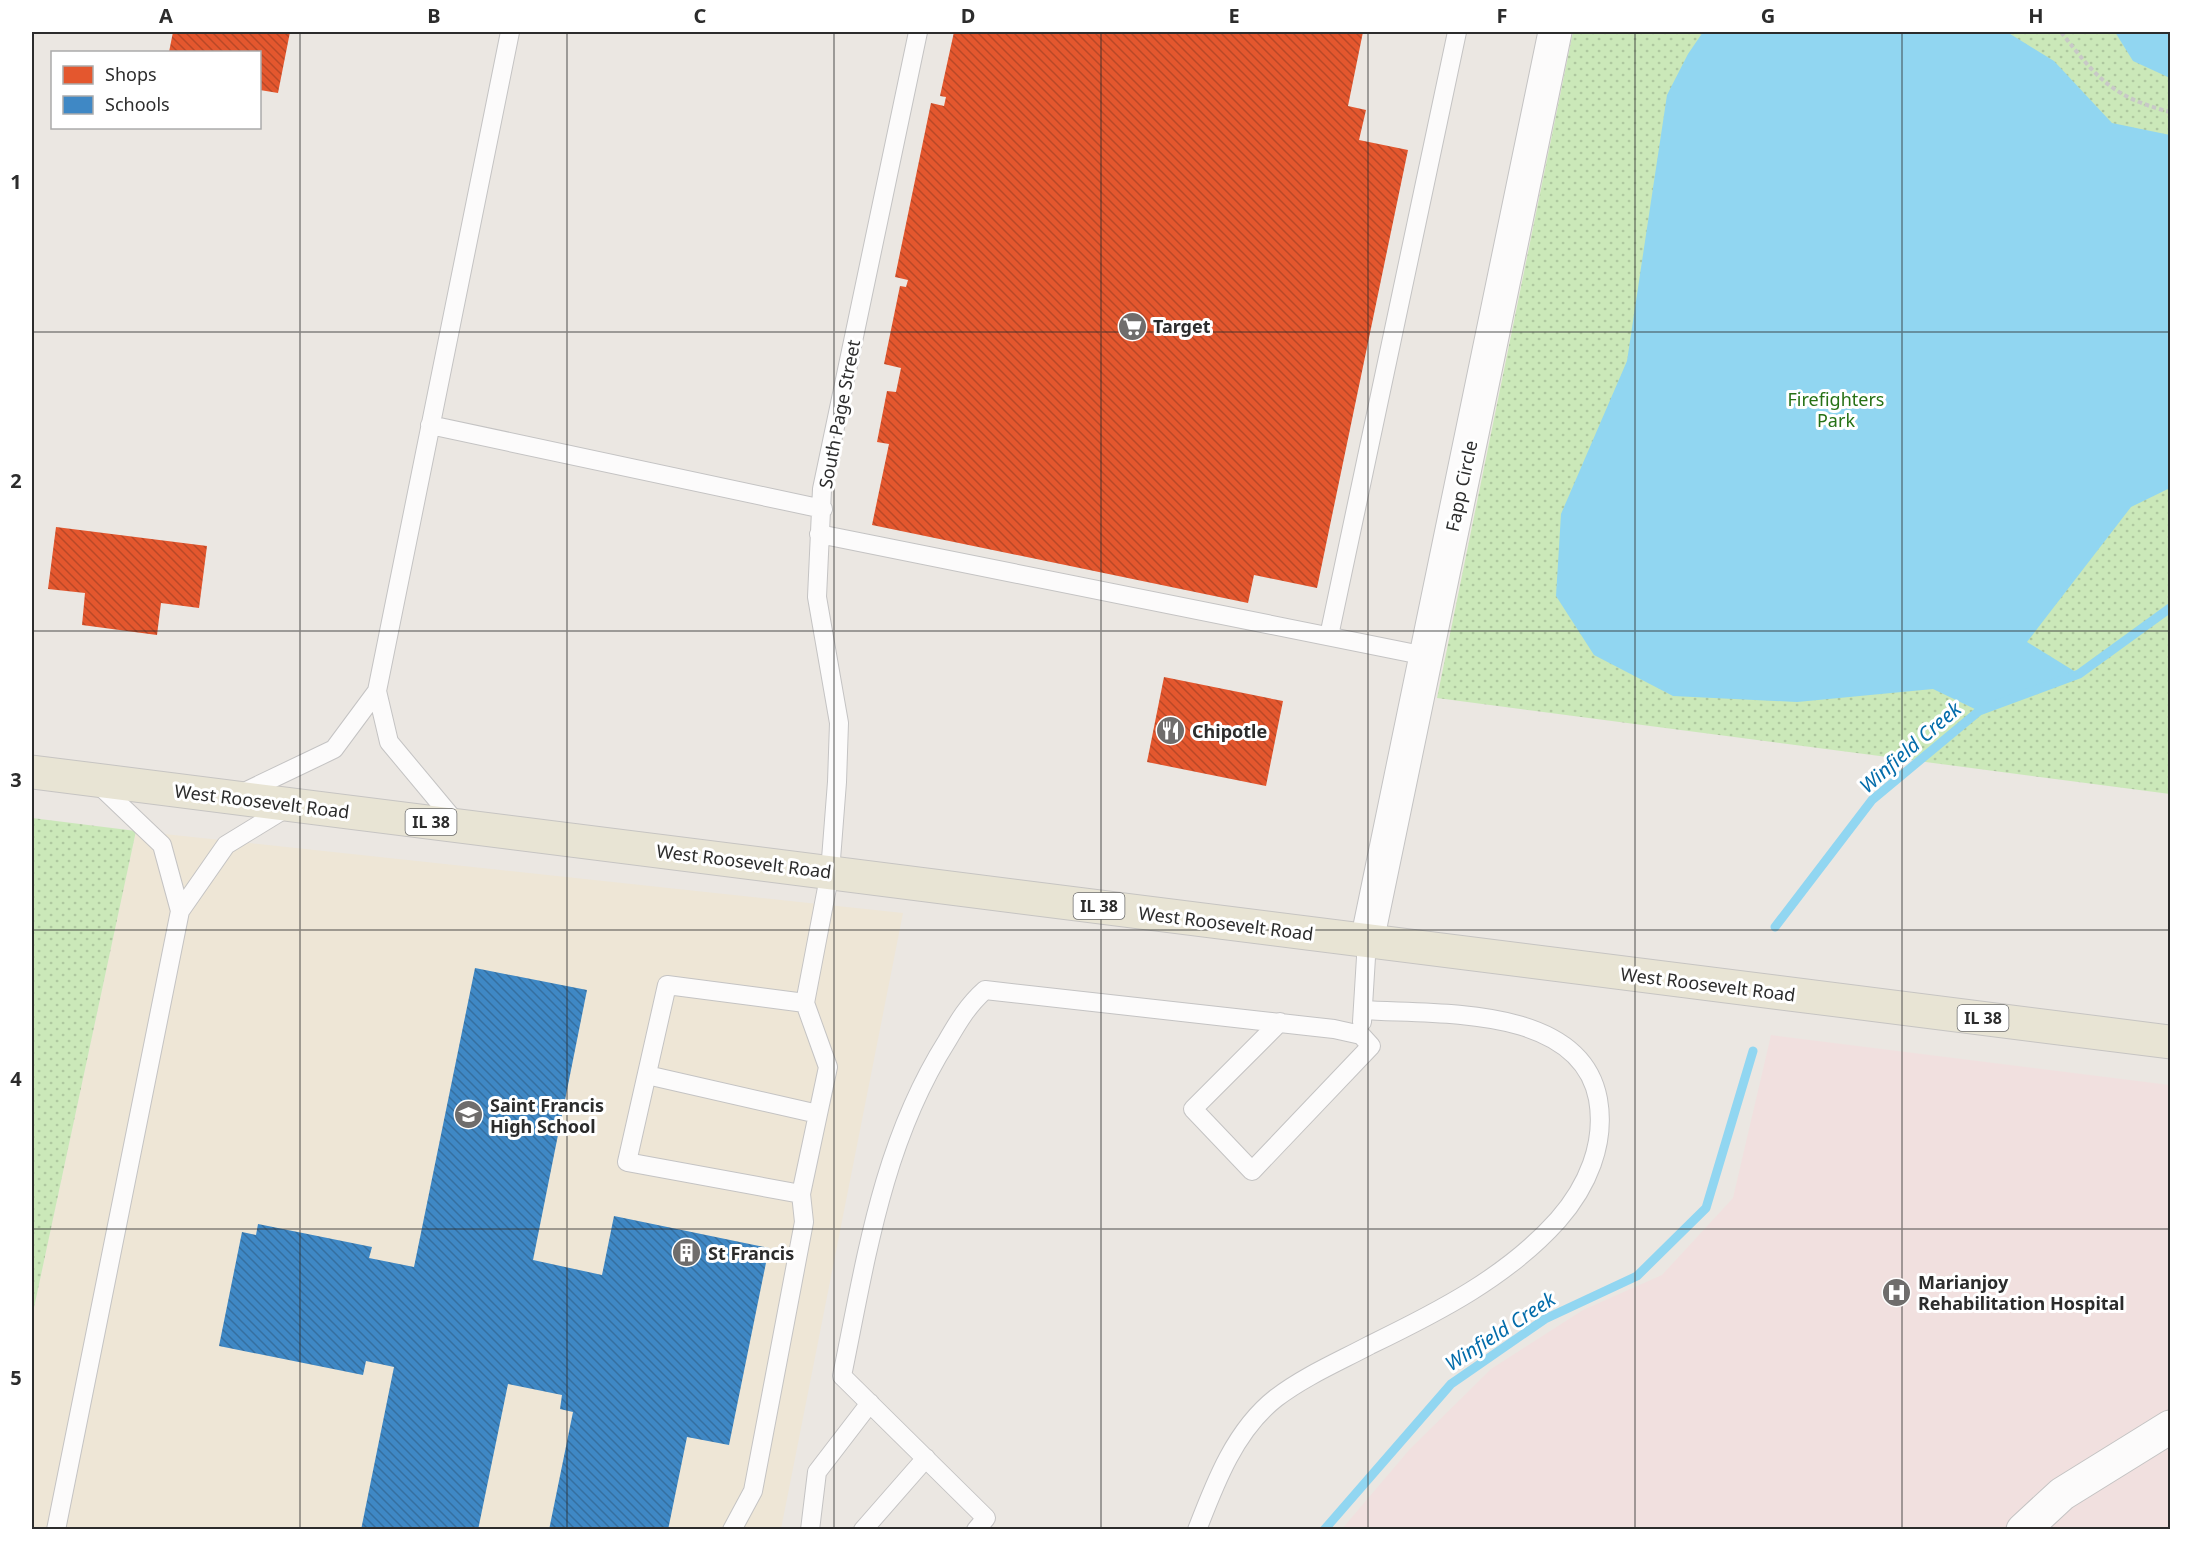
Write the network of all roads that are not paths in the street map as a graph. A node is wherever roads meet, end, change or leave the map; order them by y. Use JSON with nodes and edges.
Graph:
{"nodes":[{"id":1,"x":510,"y":32,"type":"edge"},
{"id":2,"x":918,"y":32,"type":"edge"},
{"id":3,"x":1457,"y":32,"type":"edge"},
{"id":4,"x":1555,"y":32,"type":"edge"},
{"id":5,"x":430,"y":425,"type":"junction"},
{"id":6,"x":823,"y":509,"type":"junction"},
{"id":7,"x":819,"y":534,"type":"junction"},
{"id":8,"x":1329,"y":636,"type":"junction"},
{"id":9,"x":1426,"y":656,"type":"junction"},
{"id":10,"x":377,"y":691,"type":"junction"},
{"id":11,"x":32,"y":772,"type":"edge"},
{"id":12,"x":93,"y":780,"type":"junction"},
{"id":13,"x":233,"y":797,"type":"junction"},
{"id":14,"x":291,"y":804,"type":"junction"},
{"id":15,"x":459,"y":826,"type":"junction"},
{"id":16,"x":830,"y":872,"type":"junction"},
{"id":17,"x":180,"y":911,"type":"junction"},
{"id":18,"x":1367,"y":941,"type":"junction"},
{"id":19,"x":805,"y":1003,"type":"junction"},
{"id":20,"x":1363,"y":1010,"type":"junction"},
{"id":21,"x":1280,"y":1022,"type":"junction"},
{"id":22,"x":1361,"y":1035,"type":"junction"},
{"id":23,"x":2170,"y":1042,"type":"edge"},
{"id":24,"x":647,"y":1074,"type":"junction"},
{"id":25,"x":818,"y":1114,"type":"junction"},
{"id":26,"x":801,"y":1194,"type":"junction"},
{"id":27,"x":870,"y":1403,"type":"junction"},
{"id":28,"x":2170,"y":1427,"type":"edge"},
{"id":29,"x":926,"y":1458,"type":"junction"},
{"id":30,"x":56,"y":1530,"type":"edge"},
{"id":31,"x":732,"y":1530,"type":"edge"},
{"id":32,"x":810,"y":1530,"type":"edge"},
{"id":33,"x":863,"y":1530,"type":"edge"},
{"id":34,"x":976,"y":1530,"type":"edge"},
{"id":35,"x":1197,"y":1530,"type":"edge"},
{"id":36,"x":2023,"y":1530,"type":"edge"}],
"edges":[{"from":1,"to":5,"type":"lane"},
{"from":2,"to":6,"type":"lane","name":"South Page Street"},
{"from":3,"to":8,"type":"lane"},
{"from":4,"to":9,"type":"street","name":"Fapp Circle"},
{"from":5,"to":6,"type":"lane"},
{"from":5,"to":10,"type":"lane"},
{"from":6,"to":7,"type":"lane","name":"South Page Street"},
{"from":7,"to":8,"type":"lane"},
{"from":7,"to":16,"type":"lane","name":"South Page Street"},
{"from":8,"to":9,"type":"lane"},
{"from":9,"to":18,"type":"street","name":"Fapp Circle"},
{"from":10,"to":13,"type":"lane"},
{"from":10,"to":15,"type":"lane"},
{"from":11,"to":12,"type":"main road","name":"West Roosevelt Road","number":"IL 38"},
{"from":12,"to":13,"type":"main road","name":"West Roosevelt Road","number":"IL 38"},
{"from":12,"to":17,"type":"lane"},
{"from":13,"to":14,"type":"main road","name":"West Roosevelt Road","number":"IL 38"},
{"from":14,"to":15,"type":"main road","name":"West Roosevelt Road","number":"IL 38"},
{"from":14,"to":17,"type":"lane"},
{"from":15,"to":16,"type":"main road","name":"West Roosevelt Road","number":"IL 38"},
{"from":16,"to":18,"type":"main road","name":"West Roosevelt Road","number":"IL 38"},
{"from":16,"to":19,"type":"lane","name":"South Page Street"},
{"from":17,"to":30,"type":"lane"},
{"from":18,"to":20,"type":"lane"},
{"from":18,"to":23,"type":"main road","name":"West Roosevelt Road","number":"IL 38"},
{"from":19,"to":24,"type":"lane"},
{"from":19,"to":25,"type":"lane"},
{"from":20,"to":22,"type":"lane"},
{"from":20,"to":35,"type":"lane"},
{"from":21,"to":22,"type":"lane"},
{"from":21,"to":22,"type":"lane"},
{"from":21,"to":27,"type":"lane"},
{"from":24,"to":25,"type":"lane"},
{"from":24,"to":26,"type":"lane"},
{"from":25,"to":26,"type":"lane"},
{"from":26,"to":31,"type":"lane"},
{"from":27,"to":29,"type":"lane"},
{"from":27,"to":32,"type":"lane"},
{"from":28,"to":36,"type":"street"},
{"from":29,"to":33,"type":"lane"},
{"from":29,"to":34,"type":"lane"}]}
